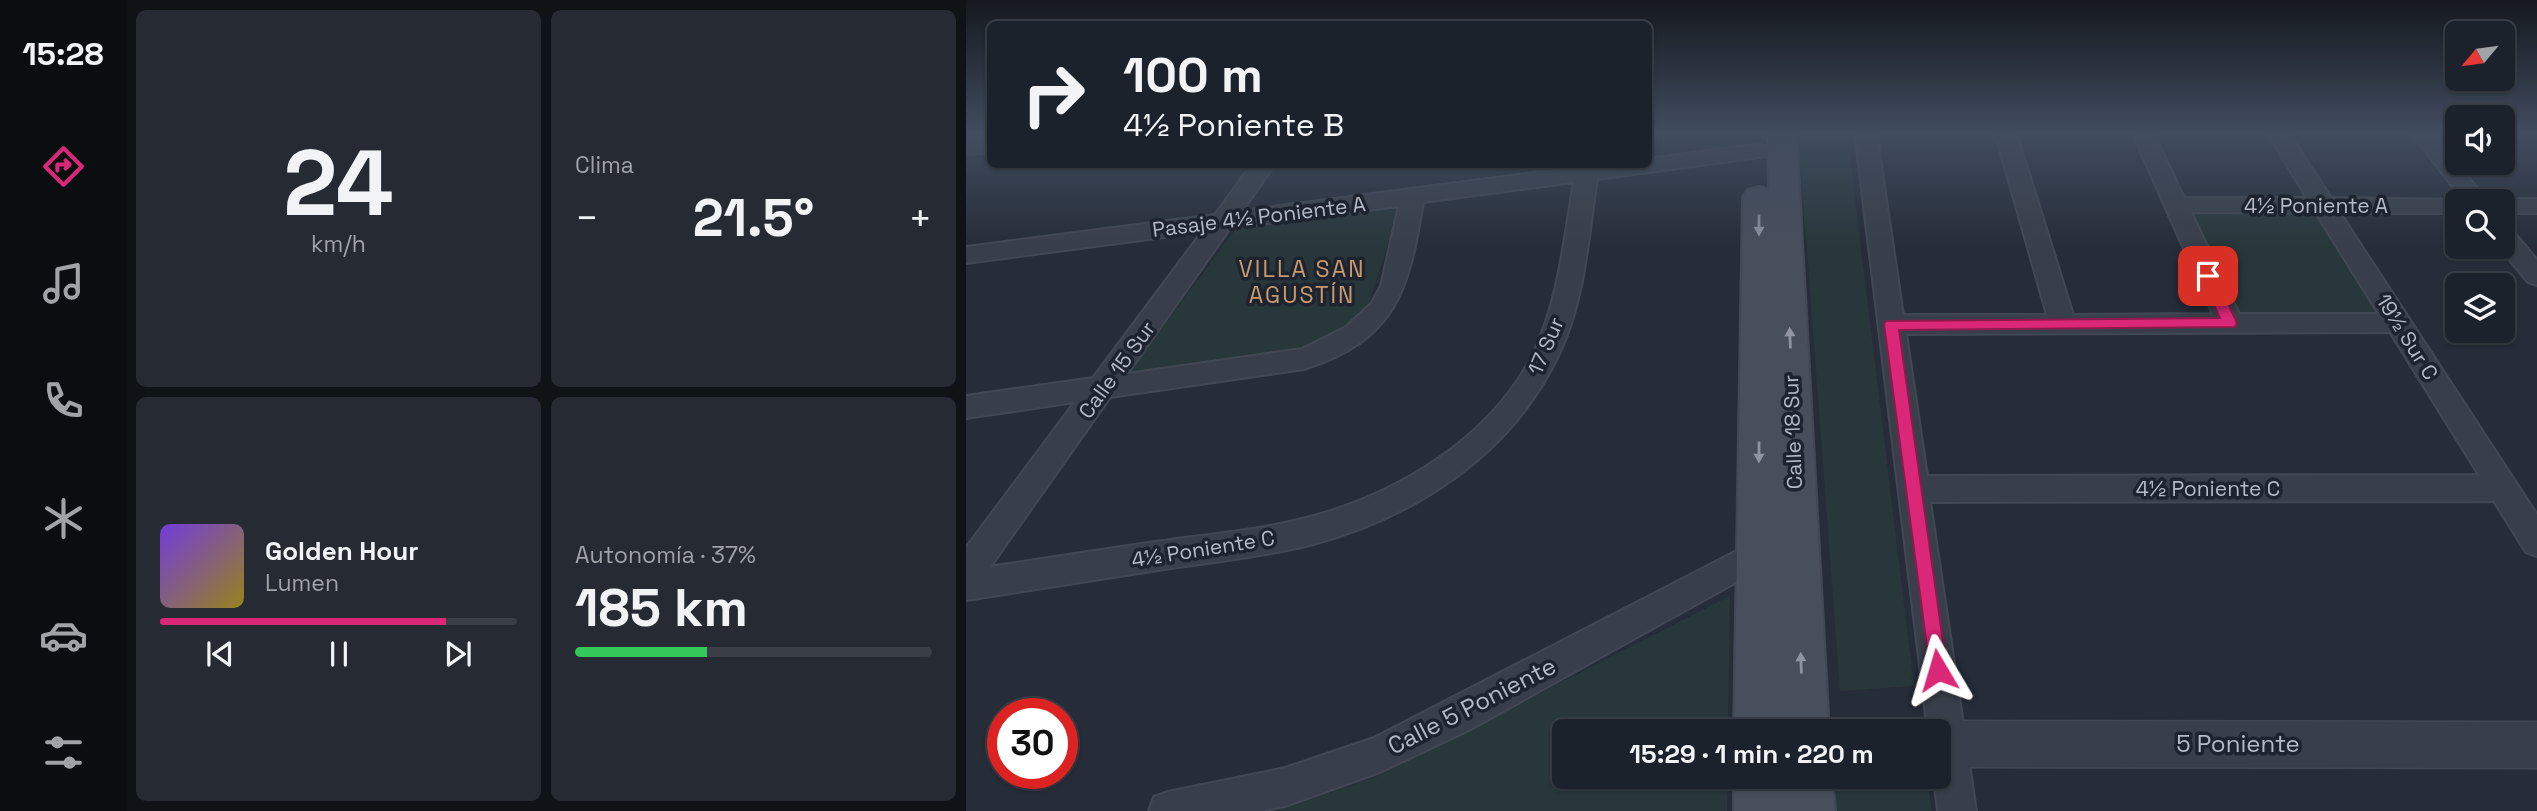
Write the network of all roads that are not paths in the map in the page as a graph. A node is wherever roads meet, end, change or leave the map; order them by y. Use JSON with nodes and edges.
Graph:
{"nodes":[{"id":1,"x":1261,"y":170,"type":"edge"},
{"id":2,"x":1603,"y":170,"type":"edge"},
{"id":3,"x":1766,"y":170,"type":"edge"},
{"id":4,"x":1769,"y":170,"type":"edge"},
{"id":5,"x":1870,"y":170,"type":"edge"},
{"id":6,"x":2016,"y":170,"type":"edge"},
{"id":7,"x":2159,"y":170,"type":"edge"},
{"id":8,"x":2301,"y":170,"type":"edge"},
{"id":9,"x":2451,"y":170,"type":"edge"},
{"id":10,"x":1587,"y":173,"type":"junction"},
{"id":11,"x":2466,"y":189,"type":"edge"},
{"id":12,"x":1412,"y":198,"type":"junction"},
{"id":13,"x":2175,"y":205,"type":"junction"},
{"id":14,"x":2324,"y":206,"type":"junction"},
{"id":15,"x":2445,"y":206,"type":"edge"},
{"id":16,"x":2515,"y":206,"type":"edge"},
{"id":17,"x":2537,"y":206,"type":"edge"},
{"id":18,"x":1225,"y":222,"type":"junction"},
{"id":19,"x":2515,"y":249,"type":"edge"},
{"id":20,"x":966,"y":255,"type":"edge"},
{"id":21,"x":2537,"y":276,"type":"edge"},
{"id":22,"x":2230,"y":323,"type":"junction"},
{"id":23,"x":2398,"y":323,"type":"junction"},
{"id":24,"x":1891,"y":324,"type":"junction"},
{"id":25,"x":2063,"y":324,"type":"junction"},
{"id":26,"x":1104,"y":388,"type":"junction"},
{"id":27,"x":966,"y":407,"type":"edge"},
{"id":28,"x":1430,"y":477,"type":"joint"},
{"id":29,"x":2503,"y":488,"type":"junction"},
{"id":30,"x":1913,"y":489,"type":"junction"},
{"id":31,"x":2537,"y":542,"type":"edge"},
{"id":32,"x":1758,"y":554,"type":"junction"},
{"id":33,"x":966,"y":574,"type":"edge"},
{"id":34,"x":966,"y":585,"type":"edge"},
{"id":35,"x":1759,"y":719,"type":"edge"},
{"id":36,"x":1803,"y":719,"type":"edge"},
{"id":37,"x":1940,"y":719,"type":"edge"},
{"id":38,"x":1951,"y":744,"type":"edge"},
{"id":39,"x":2537,"y":745,"type":"edge"},
{"id":40,"x":1951,"y":782,"type":"edge"},
{"id":41,"x":1760,"y":789,"type":"edge"},
{"id":42,"x":1807,"y":789,"type":"edge"},
{"id":43,"x":1168,"y":811,"type":"edge"},
{"id":44,"x":1760,"y":811,"type":"edge"},
{"id":45,"x":1809,"y":811,"type":"edge"},
{"id":46,"x":1957,"y":811,"type":"edge"}],
"edges":[{"from":1,"to":18,"type":"street","name":"Calle 15 Sur"},
{"from":2,"to":10,"type":"street","name":"Pasaje 4½ Poniente A"},
{"from":3,"to":32,"type":"main road","name":"Calle 18 Sur","one_way":true},
{"from":36,"to":4,"type":"main road","name":"Calle 18 Sur","one_way":true},
{"from":5,"to":24,"type":"street"},
{"from":6,"to":25,"type":"street"},
{"from":7,"to":13,"type":"street"},
{"from":8,"to":14,"type":"street","name":"19½ Sur C"},
{"from":9,"to":11,"type":"street"},
{"from":10,"to":12,"type":"street","name":"Pasaje 4½ Poniente A"},
{"from":10,"to":28,"type":"street","name":"17 Sur"},
{"from":12,"to":18,"type":"street","name":"Pasaje 4½ Poniente A"},
{"from":12,"to":26,"type":"street"},
{"from":13,"to":14,"type":"street","name":"4½ Poniente A"},
{"from":13,"to":22,"type":"street"},
{"from":14,"to":15,"type":"street","name":"4½ Poniente A"},
{"from":14,"to":23,"type":"street","name":"19½ Sur C"},
{"from":16,"to":17,"type":"street"},
{"from":18,"to":20,"type":"street","name":"Pasaje 4½ Poniente A"},
{"from":18,"to":26,"type":"street","name":"Calle 15 Sur"},
{"from":19,"to":21,"type":"street"},
{"from":22,"to":23,"type":"street"},
{"from":22,"to":25,"type":"street"},
{"from":23,"to":29,"type":"street","name":"19½ Sur C"},
{"from":24,"to":25,"type":"street"},
{"from":24,"to":30,"type":"street"},
{"from":26,"to":27,"type":"street"},
{"from":26,"to":33,"type":"street","name":"Calle 15 Sur"},
{"from":28,"to":34,"type":"street","name":"4½ Poniente C"},
{"from":29,"to":30,"type":"street","name":"4½ Poniente C"},
{"from":29,"to":31,"type":"street","name":"19½ Sur C"},
{"from":30,"to":37,"type":"street"},
{"from":32,"to":35,"type":"main road","name":"Calle 18 Sur"},
{"from":32,"to":43,"type":"street","name":"Calle 5 Poniente"},
{"from":38,"to":39,"type":"street","name":"5 Poniente"},
{"from":40,"to":46,"type":"street"},
{"from":41,"to":44,"type":"main road"},
{"from":42,"to":45,"type":"main road"}]}
